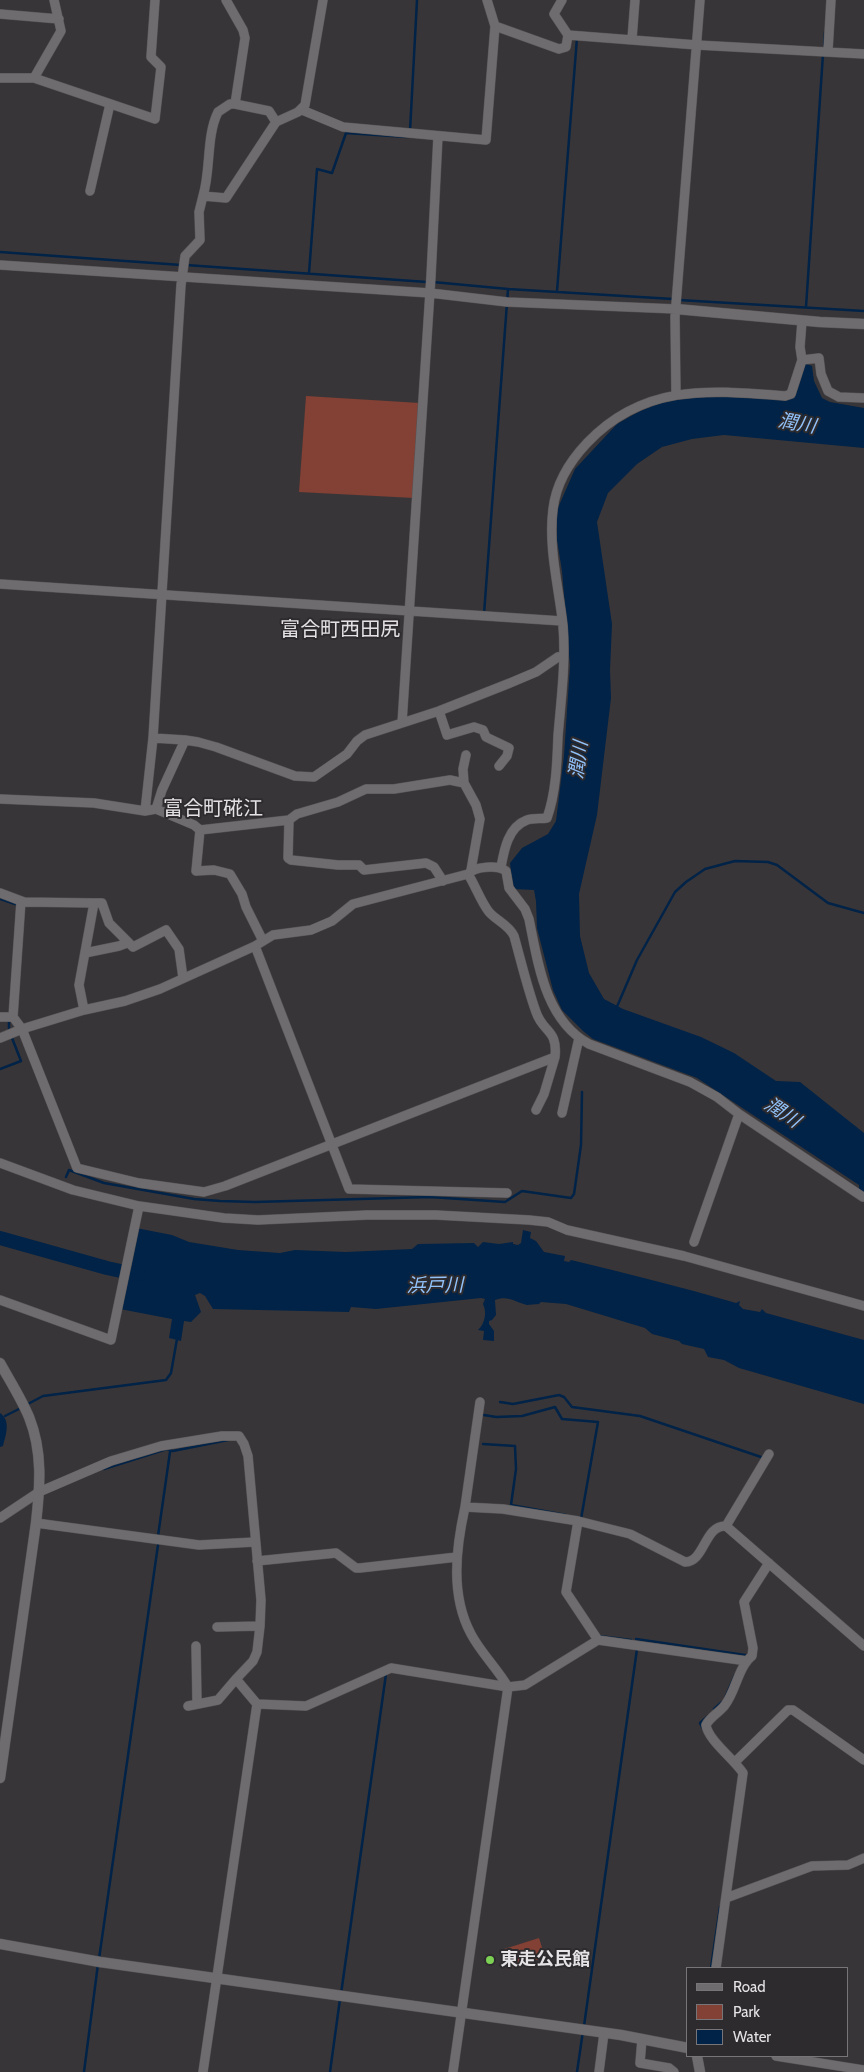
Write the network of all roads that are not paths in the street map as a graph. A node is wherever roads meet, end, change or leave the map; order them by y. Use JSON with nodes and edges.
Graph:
{"nodes":[{"id":1,"x":54,"y":0,"type":"edge"},
{"id":2,"x":155,"y":0,"type":"edge"},
{"id":3,"x":226,"y":0,"type":"edge"},
{"id":4,"x":323,"y":0,"type":"edge"},
{"id":5,"x":487,"y":0,"type":"edge"},
{"id":6,"x":562,"y":0,"type":"edge"},
{"id":7,"x":635,"y":0,"type":"edge"},
{"id":8,"x":700,"y":0,"type":"edge"},
{"id":9,"x":831,"y":0,"type":"edge"},
{"id":10,"x":0,"y":14,"type":"edge"},
{"id":11,"x":58,"y":19,"type":"junction"},
{"id":12,"x":495,"y":26,"type":"junction"},
{"id":13,"x":568,"y":35,"type":"junction"},
{"id":14,"x":632,"y":39,"type":"junction"},
{"id":15,"x":697,"y":44,"type":"junction"},
{"id":16,"x":828,"y":51,"type":"junction"},
{"id":17,"x":864,"y":54,"type":"edge"},
{"id":18,"x":0,"y":78,"type":"edge"},
{"id":19,"x":34,"y":78,"type":"junction"},
{"id":20,"x":110,"y":104,"type":"junction"},
{"id":21,"x":235,"y":104,"type":"junction"},
{"id":22,"x":302,"y":110,"type":"junction"},
{"id":23,"x":276,"y":122,"type":"junction"},
{"id":24,"x":438,"y":136,"type":"junction"},
{"id":25,"x":90,"y":192,"type":"dead end"},
{"id":26,"x":203,"y":196,"type":"junction"},
{"id":27,"x":0,"y":265,"type":"edge"},
{"id":28,"x":183,"y":275,"type":"junction"},
{"id":29,"x":430,"y":291,"type":"junction"},
{"id":30,"x":676,"y":309,"type":"junction"},
{"id":31,"x":807,"y":321,"type":"junction"},
{"id":32,"x":864,"y":324,"type":"edge"},
{"id":33,"x":802,"y":360,"type":"junction"},
{"id":34,"x":676,"y":395,"type":"junction"},
{"id":35,"x":864,"y":398,"type":"edge"},
{"id":36,"x":0,"y":584,"type":"edge"},
{"id":37,"x":161,"y":594,"type":"junction"},
{"id":38,"x":408,"y":611,"type":"junction"},
{"id":39,"x":562,"y":621,"type":"junction"},
{"id":40,"x":563,"y":656,"type":"junction"},
{"id":41,"x":438,"y":711,"type":"junction"},
{"id":42,"x":402,"y":722,"type":"junction"},
{"id":43,"x":153,"y":738,"type":"junction"},
{"id":44,"x":185,"y":740,"type":"junction"},
{"id":45,"x":466,"y":755,"type":"dead end"},
{"id":46,"x":499,"y":766,"type":"dead end"},
{"id":47,"x":464,"y":783,"type":"junction"},
{"id":48,"x":0,"y":799,"type":"edge"},
{"id":49,"x":156,"y":809,"type":"junction"},
{"id":50,"x":145,"y":811,"type":"junction"},
{"id":51,"x":289,"y":820,"type":"junction"},
{"id":52,"x":200,"y":830,"type":"junction"},
{"id":53,"x":498,"y":867,"type":"junction"},
{"id":54,"x":471,"y":871,"type":"junction"},
{"id":55,"x":443,"y":880,"type":"junction"},
{"id":56,"x":0,"y":893,"type":"edge"},
{"id":57,"x":21,"y":901,"type":"junction"},
{"id":58,"x":94,"y":903,"type":"junction"},
{"id":59,"x":127,"y":943,"type":"junction"},
{"id":60,"x":259,"y":943,"type":"junction"},
{"id":61,"x":85,"y":953,"type":"junction"},
{"id":62,"x":183,"y":978,"type":"junction"},
{"id":63,"x":84,"y":1010,"type":"junction"},
{"id":64,"x":0,"y":1016,"type":"edge"},
{"id":65,"x":13,"y":1017,"type":"junction"},
{"id":66,"x":22,"y":1029,"type":"junction"},
{"id":67,"x":0,"y":1038,"type":"edge"},
{"id":68,"x":580,"y":1038,"type":"junction"},
{"id":69,"x":555,"y":1057,"type":"junction"},
{"id":70,"x":536,"y":1110,"type":"dead end"},
{"id":71,"x":562,"y":1113,"type":"dead end"},
{"id":72,"x":738,"y":1114,"type":"junction"},
{"id":73,"x":332,"y":1144,"type":"junction"},
{"id":74,"x":0,"y":1163,"type":"edge"},
{"id":75,"x":507,"y":1194,"type":"dead end"},
{"id":76,"x":863,"y":1197,"type":"edge"},
{"id":77,"x":139,"y":1206,"type":"junction"},
{"id":78,"x":694,"y":1242,"type":"dead end"},
{"id":79,"x":0,"y":1300,"type":"edge"},
{"id":80,"x":864,"y":1306,"type":"edge"},
{"id":81,"x":0,"y":1363,"type":"edge"},
{"id":82,"x":480,"y":1402,"type":"dead end"},
{"id":83,"x":769,"y":1454,"type":"dead end"},
{"id":84,"x":39,"y":1492,"type":"junction"},
{"id":85,"x":465,"y":1507,"type":"junction"},
{"id":86,"x":0,"y":1518,"type":"edge"},
{"id":87,"x":578,"y":1521,"type":"junction"},
{"id":88,"x":36,"y":1523,"type":"junction"},
{"id":89,"x":726,"y":1526,"type":"junction"},
{"id":90,"x":255,"y":1542,"type":"junction"},
{"id":91,"x":457,"y":1557,"type":"junction"},
{"id":92,"x":257,"y":1561,"type":"junction"},
{"id":93,"x":769,"y":1563,"type":"junction"},
{"id":94,"x":260,"y":1626,"type":"junction"},
{"id":95,"x":217,"y":1627,"type":"dead end"},
{"id":96,"x":598,"y":1640,"type":"junction"},
{"id":97,"x":196,"y":1646,"type":"dead end"},
{"id":98,"x":864,"y":1646,"type":"edge"},
{"id":99,"x":747,"y":1661,"type":"junction"},
{"id":100,"x":236,"y":1679,"type":"junction"},
{"id":101,"x":508,"y":1687,"type":"junction"},
{"id":102,"x":257,"y":1704,"type":"junction"},
{"id":103,"x":863,"y":1758,"type":"edge"},
{"id":104,"x":735,"y":1762,"type":"junction"},
{"id":105,"x":0,"y":1778,"type":"edge"},
{"id":106,"x":864,"y":1858,"type":"edge"},
{"id":107,"x":726,"y":1898,"type":"junction"},
{"id":108,"x":0,"y":1944,"type":"edge"},
{"id":109,"x":716,"y":1967,"type":"edge"},
{"id":110,"x":216,"y":1978,"type":"junction"},
{"id":111,"x":463,"y":2012,"type":"junction"},
{"id":112,"x":604,"y":2033,"type":"junction"},
{"id":113,"x":642,"y":2039,"type":"junction"},
{"id":114,"x":686,"y":2048,"type":"edge"},
{"id":115,"x":698,"y":2057,"type":"edge"},
{"id":116,"x":782,"y":2057,"type":"edge"},
{"id":117,"x":864,"y":2070,"type":"edge"},
{"id":118,"x":203,"y":2072,"type":"edge"},
{"id":119,"x":454,"y":2072,"type":"edge"},
{"id":120,"x":600,"y":2072,"type":"edge"},
{"id":121,"x":674,"y":2072,"type":"edge"},
{"id":122,"x":700,"y":2072,"type":"edge"}],
"edges":[{"from":1,"to":11,"type":"street"},
{"from":2,"to":20,"type":"street"},
{"from":3,"to":21,"type":"street"},
{"from":4,"to":22,"type":"street"},
{"from":5,"to":12,"type":"street"},
{"from":6,"to":13,"type":"street"},
{"from":7,"to":14,"type":"street"},
{"from":8,"to":15,"type":"street"},
{"from":9,"to":16,"type":"street"},
{"from":10,"to":11,"type":"street"},
{"from":11,"to":19,"type":"street"},
{"from":12,"to":13,"type":"street"},
{"from":12,"to":24,"type":"street"},
{"from":13,"to":14,"type":"street"},
{"from":14,"to":15,"type":"street"},
{"from":15,"to":16,"type":"street"},
{"from":15,"to":30,"type":"street"},
{"from":16,"to":17,"type":"street"},
{"from":18,"to":19,"type":"street"},
{"from":19,"to":20,"type":"street"},
{"from":20,"to":25,"type":"street"},
{"from":21,"to":23,"type":"street"},
{"from":21,"to":26,"type":"street"},
{"from":22,"to":23,"type":"street"},
{"from":22,"to":24,"type":"street"},
{"from":23,"to":26,"type":"street"},
{"from":24,"to":29,"type":"street"},
{"from":26,"to":28,"type":"street"},
{"from":27,"to":28,"type":"street"},
{"from":28,"to":29,"type":"street"},
{"from":28,"to":37,"type":"street"},
{"from":29,"to":30,"type":"street"},
{"from":29,"to":38,"type":"street"},
{"from":30,"to":31,"type":"street"},
{"from":30,"to":34,"type":"street"},
{"from":31,"to":32,"type":"street"},
{"from":31,"to":33,"type":"street"},
{"from":33,"to":34,"type":"street"},
{"from":33,"to":35,"type":"street"},
{"from":34,"to":39,"type":"street"},
{"from":36,"to":37,"type":"street"},
{"from":37,"to":38,"type":"street"},
{"from":37,"to":43,"type":"street"},
{"from":38,"to":39,"type":"street"},
{"from":38,"to":42,"type":"street"},
{"from":39,"to":40,"type":"street"},
{"from":40,"to":41,"type":"street"},
{"from":40,"to":53,"type":"street"},
{"from":41,"to":42,"type":"street"},
{"from":41,"to":46,"type":"street"},
{"from":42,"to":44,"type":"street"},
{"from":43,"to":44,"type":"street"},
{"from":43,"to":50,"type":"street"},
{"from":44,"to":49,"type":"street"},
{"from":45,"to":47,"type":"street"},
{"from":47,"to":51,"type":"street"},
{"from":47,"to":54,"type":"street"},
{"from":48,"to":50,"type":"street"},
{"from":49,"to":50,"type":"street"},
{"from":49,"to":52,"type":"street"},
{"from":51,"to":52,"type":"street"},
{"from":51,"to":55,"type":"street"},
{"from":52,"to":60,"type":"street"},
{"from":53,"to":54,"type":"street"},
{"from":53,"to":68,"type":"street"},
{"from":54,"to":55,"type":"street"},
{"from":54,"to":69,"type":"street"},
{"from":55,"to":60,"type":"street"},
{"from":56,"to":57,"type":"street"},
{"from":57,"to":58,"type":"street"},
{"from":57,"to":65,"type":"street"},
{"from":58,"to":59,"type":"street"},
{"from":58,"to":61,"type":"street"},
{"from":59,"to":61,"type":"street"},
{"from":59,"to":62,"type":"street"},
{"from":60,"to":62,"type":"street"},
{"from":60,"to":73,"type":"street"},
{"from":61,"to":63,"type":"street"},
{"from":62,"to":63,"type":"street"},
{"from":63,"to":66,"type":"street"},
{"from":64,"to":65,"type":"street"},
{"from":65,"to":66,"type":"street"},
{"from":66,"to":67,"type":"street"},
{"from":66,"to":73,"type":"street"},
{"from":68,"to":71,"type":"street"},
{"from":68,"to":72,"type":"street"},
{"from":69,"to":70,"type":"street"},
{"from":69,"to":73,"type":"street"},
{"from":72,"to":76,"type":"street"},
{"from":72,"to":78,"type":"street"},
{"from":73,"to":75,"type":"street"},
{"from":74,"to":77,"type":"street"},
{"from":77,"to":79,"type":"street"},
{"from":77,"to":80,"type":"street"},
{"from":81,"to":84,"type":"street"},
{"from":82,"to":85,"type":"street"},
{"from":83,"to":89,"type":"street"},
{"from":84,"to":86,"type":"street"},
{"from":84,"to":88,"type":"street"},
{"from":84,"to":90,"type":"street"},
{"from":85,"to":87,"type":"street"},
{"from":85,"to":91,"type":"street"},
{"from":87,"to":89,"type":"street"},
{"from":87,"to":96,"type":"street"},
{"from":88,"to":90,"type":"street"},
{"from":88,"to":105,"type":"street"},
{"from":89,"to":93,"type":"street"},
{"from":90,"to":92,"type":"street"},
{"from":91,"to":92,"type":"street"},
{"from":91,"to":101,"type":"street"},
{"from":92,"to":94,"type":"street"},
{"from":93,"to":98,"type":"street"},
{"from":93,"to":99,"type":"street"},
{"from":94,"to":95,"type":"street"},
{"from":94,"to":100,"type":"street"},
{"from":96,"to":99,"type":"street"},
{"from":96,"to":101,"type":"street"},
{"from":97,"to":100,"type":"street"},
{"from":99,"to":104,"type":"street"},
{"from":100,"to":102,"type":"street"},
{"from":101,"to":102,"type":"street"},
{"from":101,"to":111,"type":"street"},
{"from":102,"to":110,"type":"street"},
{"from":103,"to":104,"type":"street"},
{"from":104,"to":107,"type":"street"},
{"from":106,"to":107,"type":"street"},
{"from":107,"to":109,"type":"street"},
{"from":108,"to":110,"type":"street"},
{"from":110,"to":111,"type":"street"},
{"from":110,"to":118,"type":"street"},
{"from":111,"to":112,"type":"street"},
{"from":111,"to":119,"type":"street"},
{"from":112,"to":113,"type":"street"},
{"from":112,"to":120,"type":"street"},
{"from":113,"to":114,"type":"street"},
{"from":113,"to":121,"type":"street"},
{"from":115,"to":122,"type":"street"},
{"from":116,"to":117,"type":"street"}]}
